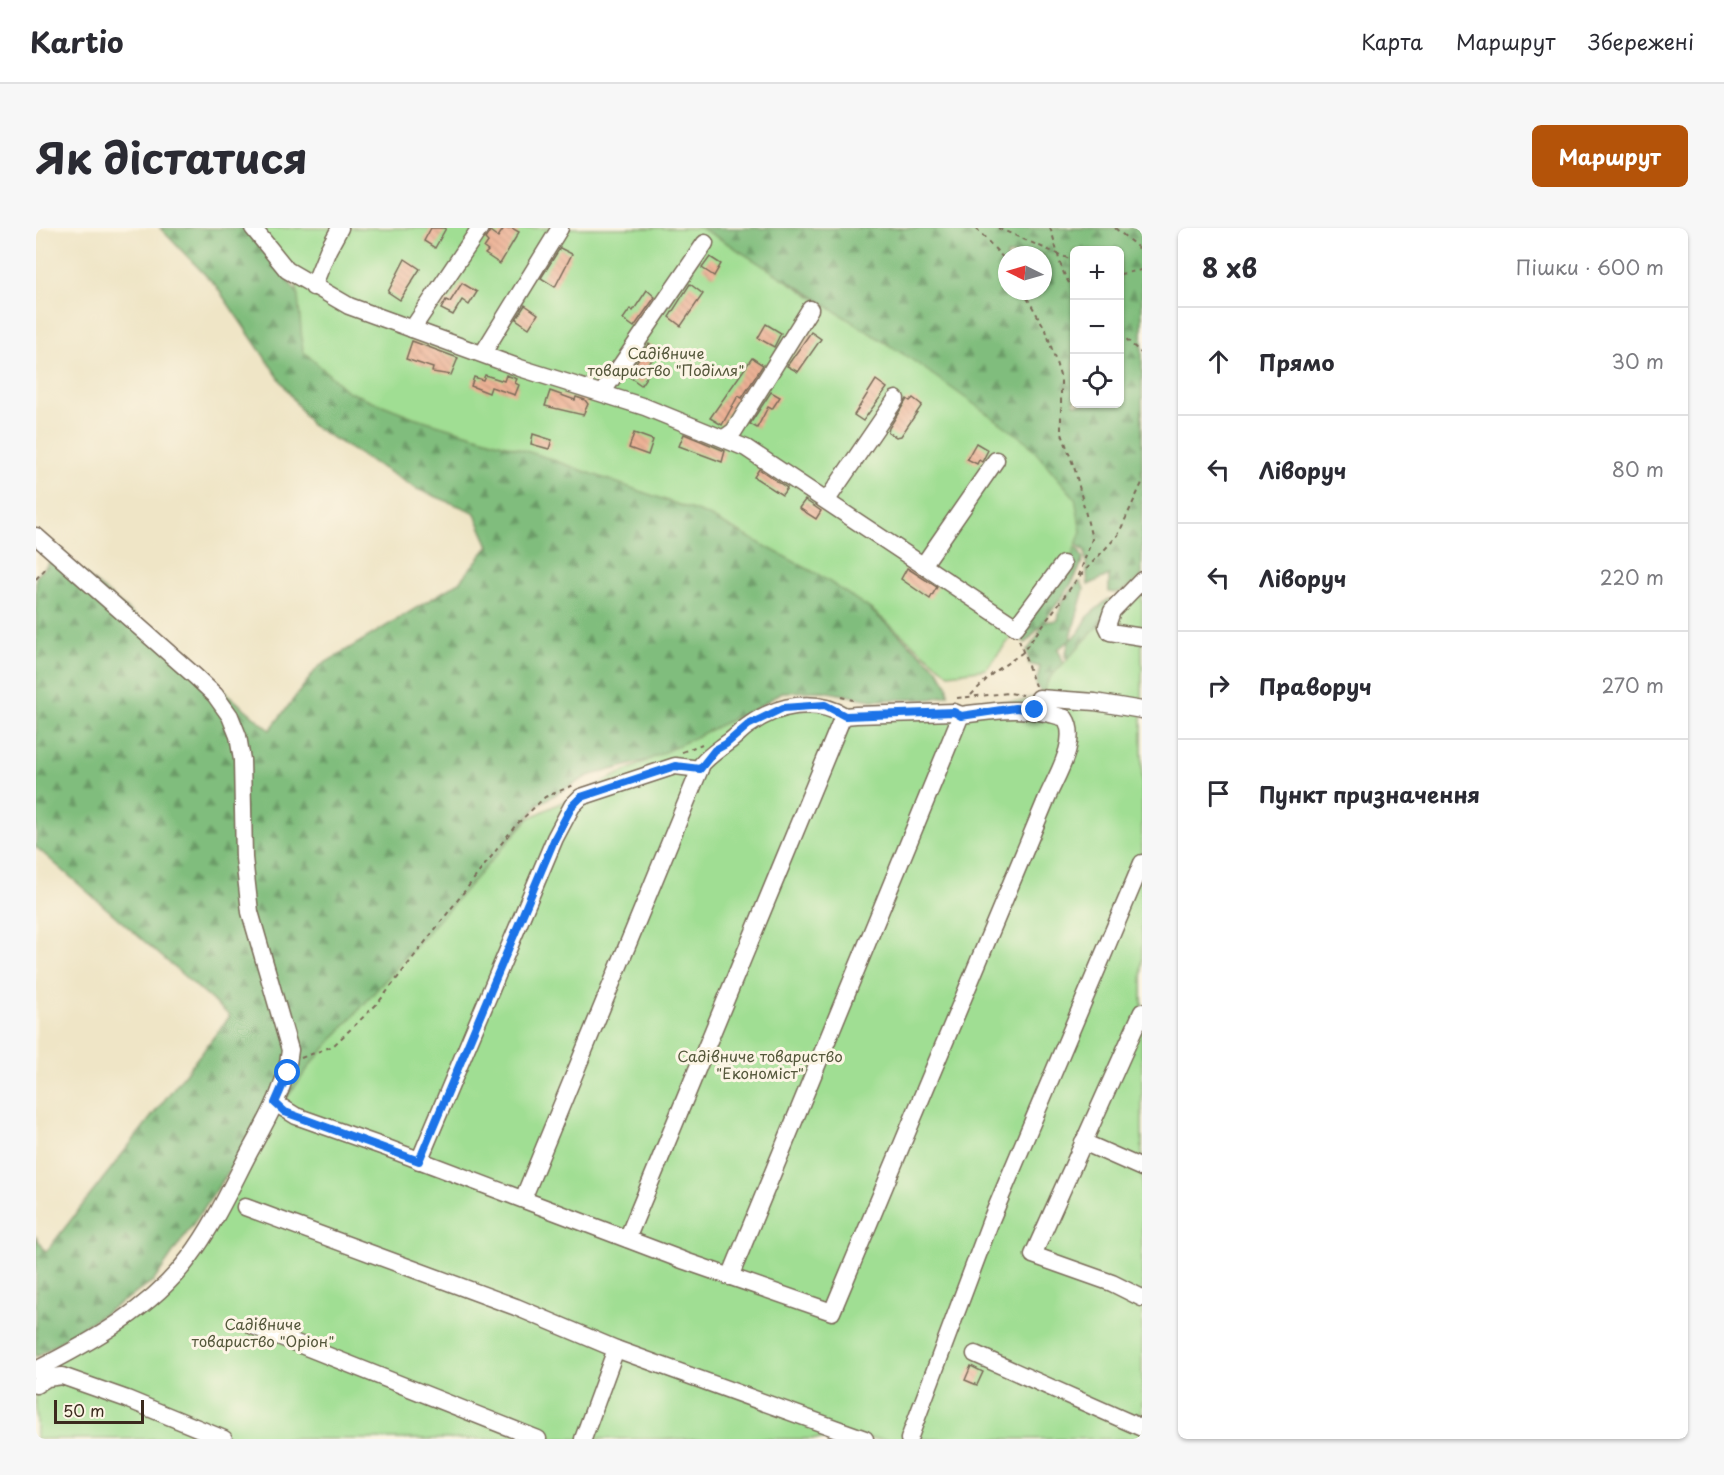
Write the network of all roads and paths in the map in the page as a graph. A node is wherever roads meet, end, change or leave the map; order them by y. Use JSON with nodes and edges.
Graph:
{"nodes":[{"id":1,"x":253,"y":228,"type":"edge"},
{"id":2,"x":340,"y":228,"type":"edge"},
{"id":3,"x":480,"y":228,"type":"edge"},
{"id":4,"x":560,"y":228,"type":"edge"},
{"id":5,"x":976,"y":228,"type":"edge"},
{"id":6,"x":998,"y":228,"type":"edge"},
{"id":7,"x":1050,"y":228,"type":"edge"},
{"id":8,"x":1115,"y":228,"type":"edge"},
{"id":9,"x":705,"y":243,"type":"dead end"},
{"id":10,"x":1142,"y":251,"type":"edge"},
{"id":11,"x":998,"y":252,"type":"edge"},
{"id":12,"x":1060,"y":255,"type":"junction"},
{"id":13,"x":1070,"y":259,"type":"edge"},
{"id":14,"x":1142,"y":270,"type":"edge"},
{"id":15,"x":1124,"y":273,"type":"edge"},
{"id":16,"x":1070,"y":285,"type":"edge"},
{"id":17,"x":313,"y":287,"type":"junction"},
{"id":18,"x":1028,"y":300,"type":"edge"},
{"id":19,"x":810,"y":309,"type":"dead end"},
{"id":20,"x":412,"y":329,"type":"junction"},
{"id":21,"x":1124,"y":338,"type":"edge"},
{"id":22,"x":483,"y":353,"type":"junction"},
{"id":23,"x":1142,"y":354,"type":"edge"},
{"id":24,"x":602,"y":393,"type":"junction"},
{"id":25,"x":896,"y":399,"type":"dead end"},
{"id":26,"x":724,"y":438,"type":"junction"},
{"id":27,"x":996,"y":460,"type":"dead end"},
{"id":28,"x":1142,"y":483,"type":"edge"},
{"id":29,"x":828,"y":500,"type":"junction"},
{"id":30,"x":36,"y":536,"type":"edge"},
{"id":31,"x":57,"y":555,"type":"junction"},
{"id":32,"x":924,"y":564,"type":"junction"},
{"id":33,"x":1063,"y":564,"type":"dead end"},
{"id":34,"x":1078,"y":578,"type":"junction"},
{"id":35,"x":36,"y":579,"type":"edge"},
{"id":36,"x":1142,"y":580,"type":"edge"},
{"id":37,"x":1016,"y":627,"type":"junction"},
{"id":38,"x":1142,"y":637,"type":"edge"},
{"id":39,"x":1022,"y":653,"type":"junction"},
{"id":40,"x":971,"y":695,"type":"junction"},
{"id":41,"x":833,"y":696,"type":"dead end"},
{"id":42,"x":1039,"y":698,"type":"junction"},
{"id":43,"x":948,"y":700,"type":"dead end"},
{"id":44,"x":862,"y":702,"type":"dead end"},
{"id":45,"x":1142,"y":710,"type":"edge"},
{"id":46,"x":845,"y":716,"type":"junction"},
{"id":47,"x":961,"y":716,"type":"junction"},
{"id":48,"x":705,"y":743,"type":"dead end"},
{"id":49,"x":676,"y":754,"type":"dead end"},
{"id":50,"x":700,"y":769,"type":"junction"},
{"id":51,"x":581,"y":782,"type":"dead end"},
{"id":52,"x":1142,"y":863,"type":"edge"},
{"id":53,"x":1142,"y":1012,"type":"edge"},
{"id":54,"x":1137,"y":1037,"type":"edge"},
{"id":55,"x":290,"y":1058,"type":"junction"},
{"id":56,"x":275,"y":1103,"type":"junction"},
{"id":57,"x":1083,"y":1142,"type":"junction"},
{"id":58,"x":419,"y":1161,"type":"junction"},
{"id":59,"x":1142,"y":1168,"type":"edge"},
{"id":60,"x":523,"y":1199,"type":"junction"},
{"id":61,"x":245,"y":1207,"type":"dead end"},
{"id":62,"x":627,"y":1239,"type":"junction"},
{"id":63,"x":730,"y":1277,"type":"junction"},
{"id":64,"x":1142,"y":1298,"type":"edge"},
{"id":65,"x":253,"y":1326,"type":"dead end"},
{"id":66,"x":616,"y":1349,"type":"junction"},
{"id":67,"x":975,"y":1354,"type":"dead end"},
{"id":68,"x":36,"y":1370,"type":"edge"},
{"id":69,"x":36,"y":1385,"type":"edge"},
{"id":70,"x":1142,"y":1428,"type":"edge"},
{"id":71,"x":224,"y":1439,"type":"edge"},
{"id":72,"x":538,"y":1439,"type":"edge"},
{"id":73,"x":583,"y":1439,"type":"edge"},
{"id":74,"x":865,"y":1439,"type":"edge"},
{"id":75,"x":909,"y":1439,"type":"edge"}],
"edges":[{"from":1,"to":17,"type":"street"},
{"from":2,"to":17,"type":"street"},
{"from":3,"to":20,"type":"street"},
{"from":4,"to":22,"type":"street"},
{"from":5,"to":11,"type":"path"},
{"from":6,"to":12,"type":"path"},
{"from":7,"to":12,"type":"path"},
{"from":8,"to":10,"type":"path"},
{"from":9,"to":24,"type":"street"},
{"from":12,"to":13,"type":"path"},
{"from":12,"to":16,"type":"path"},
{"from":14,"to":15,"type":"path"},
{"from":17,"to":20,"type":"street"},
{"from":18,"to":34,"type":"path"},
{"from":19,"to":26,"type":"street"},
{"from":20,"to":22,"type":"street"},
{"from":21,"to":23,"type":"path"},
{"from":22,"to":24,"type":"street"},
{"from":24,"to":26,"type":"street"},
{"from":25,"to":29,"type":"street"},
{"from":26,"to":29,"type":"street"},
{"from":27,"to":32,"type":"street"},
{"from":28,"to":34,"type":"path"},
{"from":29,"to":32,"type":"street"},
{"from":30,"to":31,"type":"street"},
{"from":31,"to":35,"type":"path"},
{"from":31,"to":55,"type":"street"},
{"from":32,"to":37,"type":"street"},
{"from":33,"to":37,"type":"street"},
{"from":34,"to":39,"type":"path"},
{"from":36,"to":38,"type":"street"},
{"from":37,"to":39,"type":"path"},
{"from":39,"to":40,"type":"path"},
{"from":39,"to":42,"type":"path"},
{"from":40,"to":42,"type":"path"},
{"from":40,"to":43,"type":"path"},
{"from":41,"to":44,"type":"path"},
{"from":42,"to":45,"type":"street"},
{"from":46,"to":47,"type":"street"},
{"from":46,"to":50,"type":"street"},
{"from":46,"to":62,"type":"street"},
{"from":47,"to":63,"type":"street"},
{"from":47,"to":63,"type":"street"},
{"from":48,"to":49,"type":"path"},
{"from":50,"to":58,"type":"street"},
{"from":50,"to":60,"type":"street"},
{"from":51,"to":55,"type":"path"},
{"from":52,"to":75,"type":"street"},
{"from":53,"to":54,"type":"street"},
{"from":54,"to":57,"type":"street"},
{"from":55,"to":56,"type":"street"},
{"from":56,"to":58,"type":"street"},
{"from":56,"to":68,"type":"street"},
{"from":57,"to":59,"type":"street"},
{"from":57,"to":64,"type":"street"},
{"from":58,"to":60,"type":"street"},
{"from":60,"to":62,"type":"street"},
{"from":61,"to":66,"type":"street"},
{"from":62,"to":63,"type":"street"},
{"from":65,"to":72,"type":"street"},
{"from":66,"to":73,"type":"street"},
{"from":66,"to":74,"type":"street"},
{"from":67,"to":70,"type":"street"},
{"from":69,"to":71,"type":"street"}]}
